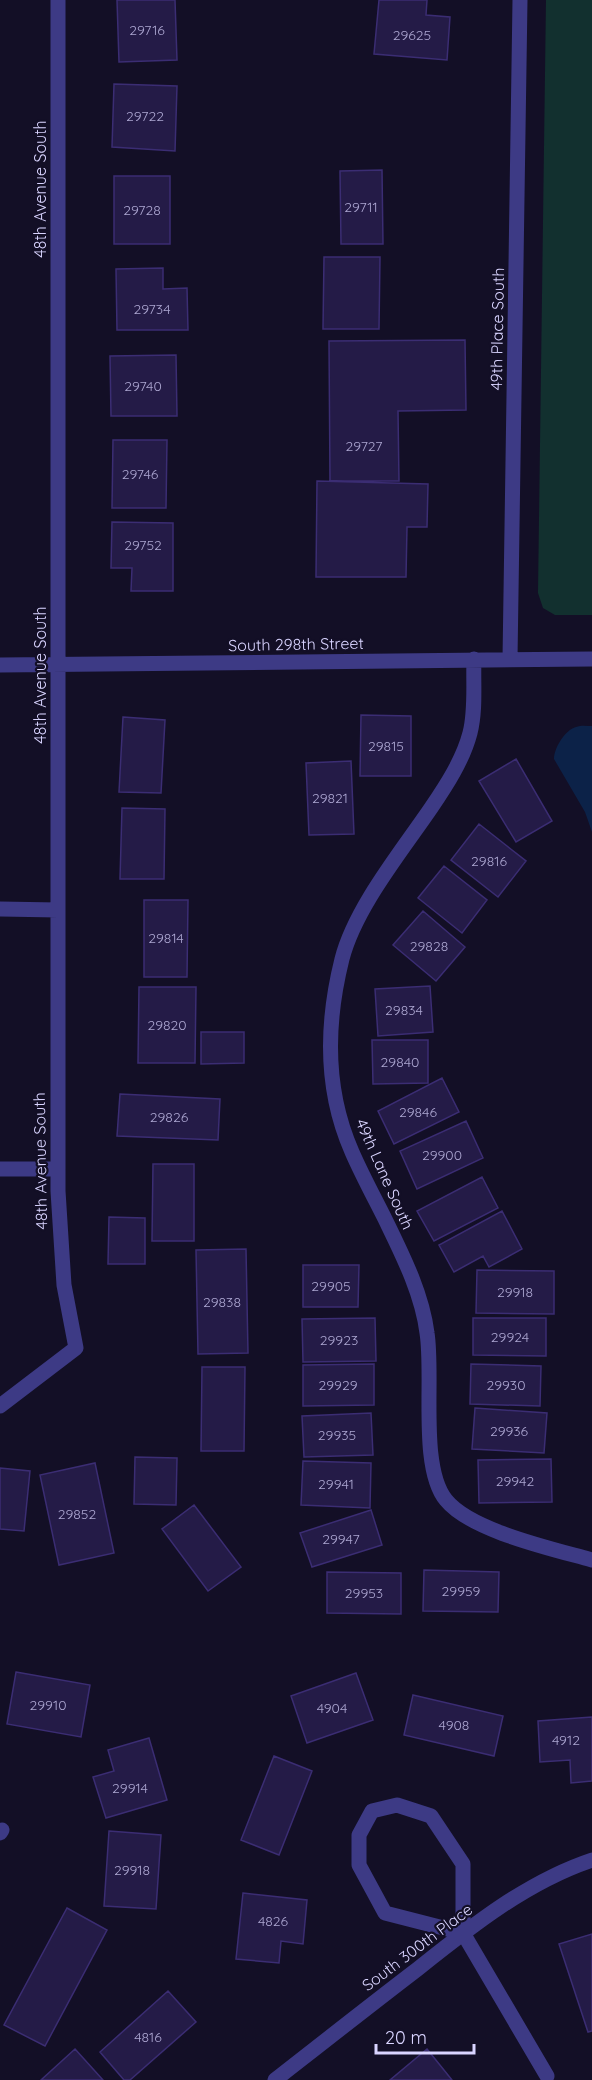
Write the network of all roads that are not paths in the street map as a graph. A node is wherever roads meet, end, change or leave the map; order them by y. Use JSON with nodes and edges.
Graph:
{"nodes":[{"id":1,"x":58,"y":0,"type":"edge"},
{"id":2,"x":520,"y":0,"type":"edge"},
{"id":3,"x":474,"y":659,"type":"junction"},
{"id":4,"x":510,"y":659,"type":"junction"},
{"id":5,"x":592,"y":659,"type":"edge"},
{"id":6,"x":0,"y":665,"type":"edge"},
{"id":7,"x":58,"y":665,"type":"junction"},
{"id":8,"x":0,"y":909,"type":"edge"},
{"id":9,"x":58,"y":910,"type":"junction"},
{"id":10,"x":0,"y":1169,"type":"edge"},
{"id":11,"x":58,"y":1169,"type":"junction"},
{"id":12,"x":0,"y":1406,"type":"edge"},
{"id":13,"x":592,"y":1560,"type":"edge"},
{"id":14,"x":592,"y":1860,"type":"edge"},
{"id":15,"x":463,"y":1933,"type":"junction"},
{"id":16,"x":546,"y":2076,"type":"dead end"},
{"id":17,"x":275,"y":2080,"type":"edge"}],
"edges":[{"from":1,"to":7,"type":"street","name":"48th Avenue South"},
{"from":2,"to":4,"type":"street","name":"49th Place South"},
{"from":3,"to":4,"type":"street","name":"South 298th Street"},
{"from":3,"to":7,"type":"street","name":"South 298th Street"},
{"from":3,"to":13,"type":"street","name":"49th Lane South"},
{"from":4,"to":5,"type":"street","name":"South 298th Street"},
{"from":6,"to":7,"type":"street","name":"South 298th Street"},
{"from":7,"to":9,"type":"street","name":"48th Avenue South"},
{"from":8,"to":9,"type":"street"},
{"from":9,"to":11,"type":"street","name":"48th Avenue South"},
{"from":10,"to":11,"type":"street"},
{"from":11,"to":12,"type":"street","name":"48th Avenue South"},
{"from":14,"to":15,"type":"street","name":"South 300th Place"},
{"from":15,"to":15,"type":"street"},
{"from":15,"to":16,"type":"street"},
{"from":15,"to":17,"type":"street","name":"South 300th Place"}]}
